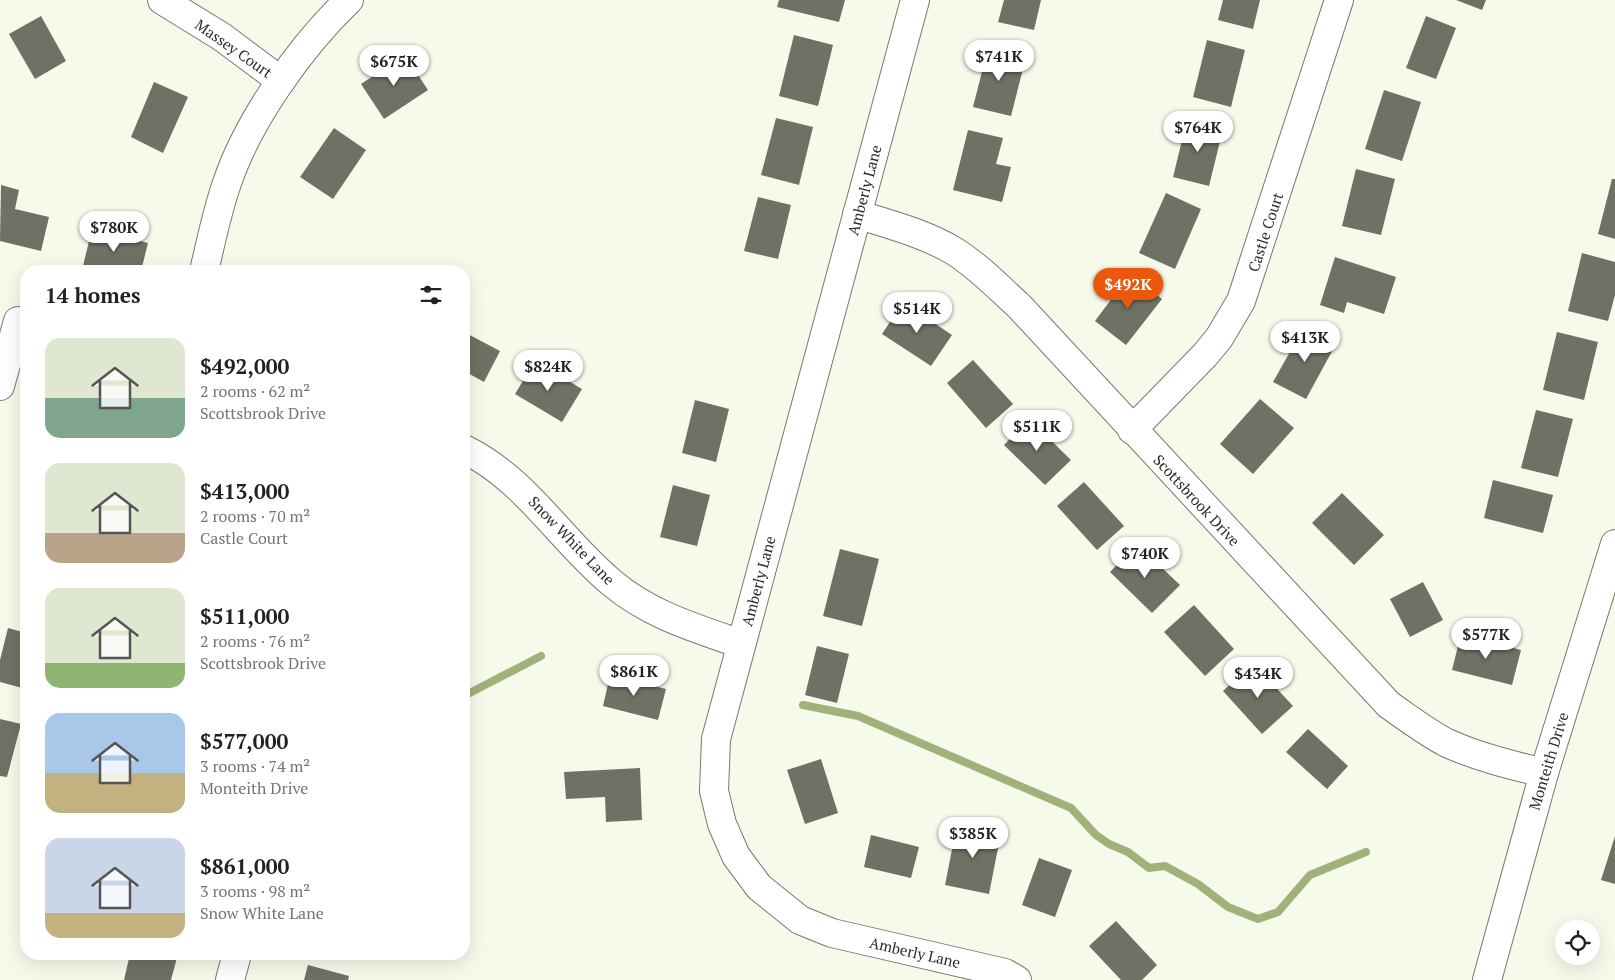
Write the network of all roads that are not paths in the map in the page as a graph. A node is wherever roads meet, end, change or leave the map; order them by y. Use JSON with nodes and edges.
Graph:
{"nodes":[{"id":1,"x":162,"y":0,"type":"edge"},
{"id":2,"x":349,"y":0,"type":"edge"},
{"id":3,"x":915,"y":0,"type":"edge"},
{"id":4,"x":1339,"y":0,"type":"edge"},
{"id":5,"x":281,"y":82,"type":"junction"},
{"id":6,"x":857,"y":214,"type":"junction"},
{"id":7,"x":206,"y":265,"type":"edge"},
{"id":8,"x":15,"y":320,"type":"edge"},
{"id":9,"x":0,"y":386,"type":"edge"},
{"id":10,"x":1132,"y":430,"type":"junction"},
{"id":11,"x":470,"y":452,"type":"edge"},
{"id":12,"x":1615,"y":544,"type":"edge"},
{"id":13,"x":741,"y":644,"type":"junction"},
{"id":14,"x":1544,"y":773,"type":"junction"},
{"id":15,"x":236,"y":960,"type":"edge"},
{"id":16,"x":230,"y":980,"type":"edge"},
{"id":17,"x":1017,"y":980,"type":"edge"},
{"id":18,"x":1487,"y":980,"type":"edge"}],
"edges":[{"from":1,"to":5,"type":"street","name":"Massey Court"},
{"from":2,"to":5,"type":"street"},
{"from":3,"to":6,"type":"street","name":"Amberly Lane"},
{"from":4,"to":10,"type":"street","name":"Castle Court"},
{"from":5,"to":7,"type":"street"},
{"from":6,"to":10,"type":"street","name":"Scottsbrook Drive"},
{"from":6,"to":13,"type":"street","name":"Amberly Lane"},
{"from":8,"to":9,"type":"street"},
{"from":10,"to":14,"type":"street","name":"Scottsbrook Drive"},
{"from":11,"to":13,"type":"street","name":"Snow White Lane"},
{"from":12,"to":14,"type":"street","name":"Monteith Drive"},
{"from":13,"to":17,"type":"street","name":"Amberly Lane"},
{"from":14,"to":18,"type":"street","name":"Monteith Drive"},
{"from":15,"to":16,"type":"street"}]}
